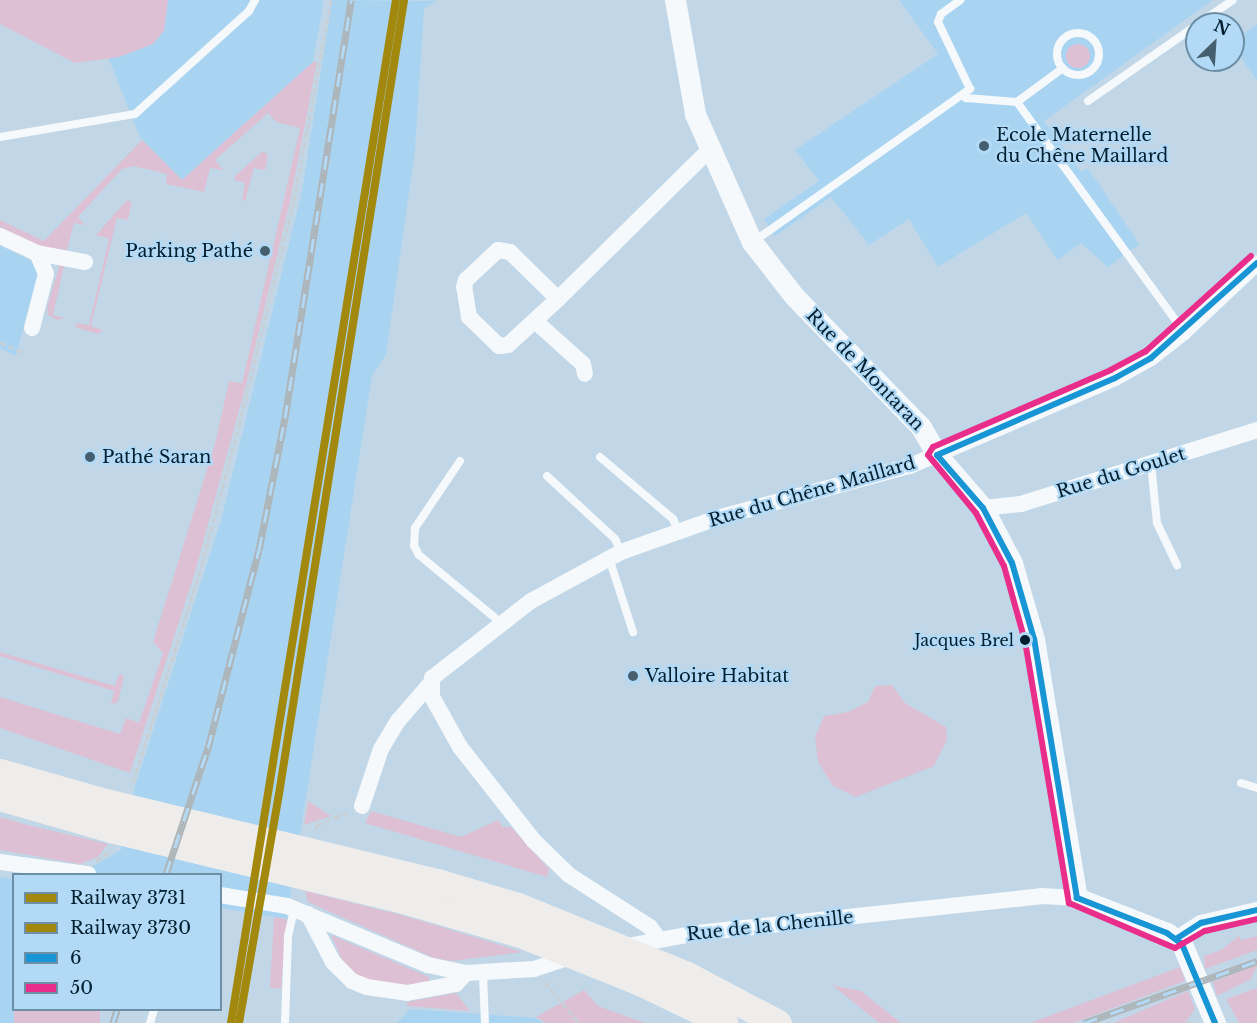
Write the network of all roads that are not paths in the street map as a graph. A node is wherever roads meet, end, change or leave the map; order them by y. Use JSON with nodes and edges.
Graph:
{"nodes":[{"id":1,"x":255,"y":0,"type":"edge"},
{"id":2,"x":675,"y":0,"type":"edge"},
{"id":3,"x":960,"y":0,"type":"edge"},
{"id":4,"x":1233,"y":0,"type":"edge"},
{"id":5,"x":1216,"y":12,"type":"edge"},
{"id":6,"x":1185,"y":33,"type":"edge"},
{"id":7,"x":1063,"y":68,"type":"junction"},
{"id":8,"x":963,"y":94,"type":"junction"},
{"id":9,"x":1088,"y":101,"type":"dead end"},
{"id":10,"x":1017,"y":102,"type":"junction"},
{"id":11,"x":0,"y":137,"type":"edge"},
{"id":12,"x":708,"y":151,"type":"junction"},
{"id":13,"x":0,"y":236,"type":"edge"},
{"id":14,"x":752,"y":242,"type":"junction"},
{"id":15,"x":38,"y":253,"type":"junction"},
{"id":16,"x":85,"y":262,"type":"dead end"},
{"id":17,"x":1257,"y":263,"type":"edge"},
{"id":18,"x":558,"y":299,"type":"junction"},
{"id":19,"x":535,"y":321,"type":"junction"},
{"id":20,"x":32,"y":328,"type":"dead end"},
{"id":21,"x":1184,"y":332,"type":"junction"},
{"id":22,"x":585,"y":374,"type":"dead end"},
{"id":23,"x":1257,"y":430,"type":"edge"},
{"id":24,"x":937,"y":455,"type":"junction"},
{"id":25,"x":600,"y":457,"type":"dead end"},
{"id":26,"x":460,"y":461,"type":"dead end"},
{"id":27,"x":1151,"y":464,"type":"junction"},
{"id":28,"x":547,"y":476,"type":"dead end"},
{"id":29,"x":983,"y":508,"type":"junction"},
{"id":30,"x":678,"y":530,"type":"junction"},
{"id":31,"x":615,"y":555,"type":"junction"},
{"id":32,"x":1177,"y":565,"type":"dead end"},
{"id":33,"x":500,"y":622,"type":"junction"},
{"id":34,"x":633,"y":632,"type":"dead end"},
{"id":35,"x":429,"y":685,"type":"junction"},
{"id":36,"x":0,"y":760,"type":"edge"},
{"id":37,"x":11,"y":776,"type":"edge"},
{"id":38,"x":1241,"y":783,"type":"dead end"},
{"id":39,"x":1257,"y":788,"type":"edge"},
{"id":40,"x":0,"y":797,"type":"edge"},
{"id":41,"x":362,"y":806,"type":"road end"},
{"id":42,"x":0,"y":862,"type":"edge"},
{"id":43,"x":80,"y":873,"type":"edge"},
{"id":44,"x":222,"y":895,"type":"edge"},
{"id":45,"x":1077,"y":897,"type":"junction"},
{"id":46,"x":296,"y":909,"type":"junction"},
{"id":47,"x":1257,"y":910,"type":"edge"},
{"id":48,"x":659,"y":939,"type":"junction"},
{"id":49,"x":1176,"y":939,"type":"junction"},
{"id":50,"x":465,"y":973,"type":"junction"},
{"id":51,"x":483,"y":974,"type":"junction"},
{"id":52,"x":285,"y":1023,"type":"edge"},
{"id":53,"x":484,"y":1023,"type":"edge"},
{"id":54,"x":725,"y":1023,"type":"edge"},
{"id":55,"x":778,"y":1023,"type":"edge"},
{"id":56,"x":1215,"y":1023,"type":"edge"}],
"edges":[{"from":1,"to":11,"type":"lane"},
{"from":2,"to":12,"type":"street","name":"Rue de Montaran"},
{"from":3,"to":8,"type":"lane"},
{"from":4,"to":5,"type":"lane"},
{"from":6,"to":9,"type":"lane"},
{"from":7,"to":7,"type":"lane"},
{"from":7,"to":10,"type":"lane"},
{"from":8,"to":10,"type":"lane"},
{"from":8,"to":14,"type":"lane"},
{"from":10,"to":21,"type":"lane"},
{"from":12,"to":14,"type":"street","name":"Rue de Montaran"},
{"from":12,"to":18,"type":"street"},
{"from":13,"to":15,"type":"street"},
{"from":14,"to":24,"type":"street","name":"Rue de Montaran"},
{"from":15,"to":16,"type":"street"},
{"from":15,"to":20,"type":"street"},
{"from":17,"to":21,"type":"street","name":"Rue du Chêne Maillard"},
{"from":18,"to":19,"type":"street"},
{"from":18,"to":19,"type":"street"},
{"from":19,"to":22,"type":"street"},
{"from":21,"to":24,"type":"street","name":"Rue du Chêne Maillard"},
{"from":23,"to":27,"type":"street","name":"Rue du Goulet"},
{"from":24,"to":29,"type":"street","name":"Rue de Montaran"},
{"from":24,"to":30,"type":"street","name":"Rue du Chêne Maillard"},
{"from":25,"to":30,"type":"lane"},
{"from":26,"to":33,"type":"lane"},
{"from":27,"to":29,"type":"street","name":"Rue du Goulet"},
{"from":27,"to":32,"type":"lane"},
{"from":28,"to":31,"type":"lane"},
{"from":29,"to":45,"type":"street","name":"Rue de Montaran"},
{"from":30,"to":31,"type":"street","name":"Rue du Chêne Maillard"},
{"from":31,"to":33,"type":"street","name":"Rue du Chêne Maillard"},
{"from":31,"to":34,"type":"lane"},
{"from":33,"to":35,"type":"street","name":"Rue du Chêne Maillard"},
{"from":35,"to":41,"type":"street","name":"Rue du Chêne Maillard"},
{"from":35,"to":48,"type":"street"},
{"from":36,"to":37,"type":"main road"},
{"from":37,"to":55,"type":"main road"},
{"from":38,"to":39,"type":"lane"},
{"from":40,"to":54,"type":"main road"},
{"from":42,"to":43,"type":"street"},
{"from":44,"to":46,"type":"street","name":"Rue de la Chenille"},
{"from":45,"to":48,"type":"street","name":"Rue de la Chenille"},
{"from":45,"to":49,"type":"street"},
{"from":46,"to":50,"type":"street","name":"Rue de la Chenille"},
{"from":46,"to":50,"type":"street"},
{"from":46,"to":52,"type":"lane"},
{"from":47,"to":49,"type":"street"},
{"from":48,"to":51,"type":"street","name":"Rue de la Chenille"},
{"from":49,"to":56,"type":"street"},
{"from":50,"to":51,"type":"street","name":"Rue de la Chenille"},
{"from":51,"to":53,"type":"lane"}]}
